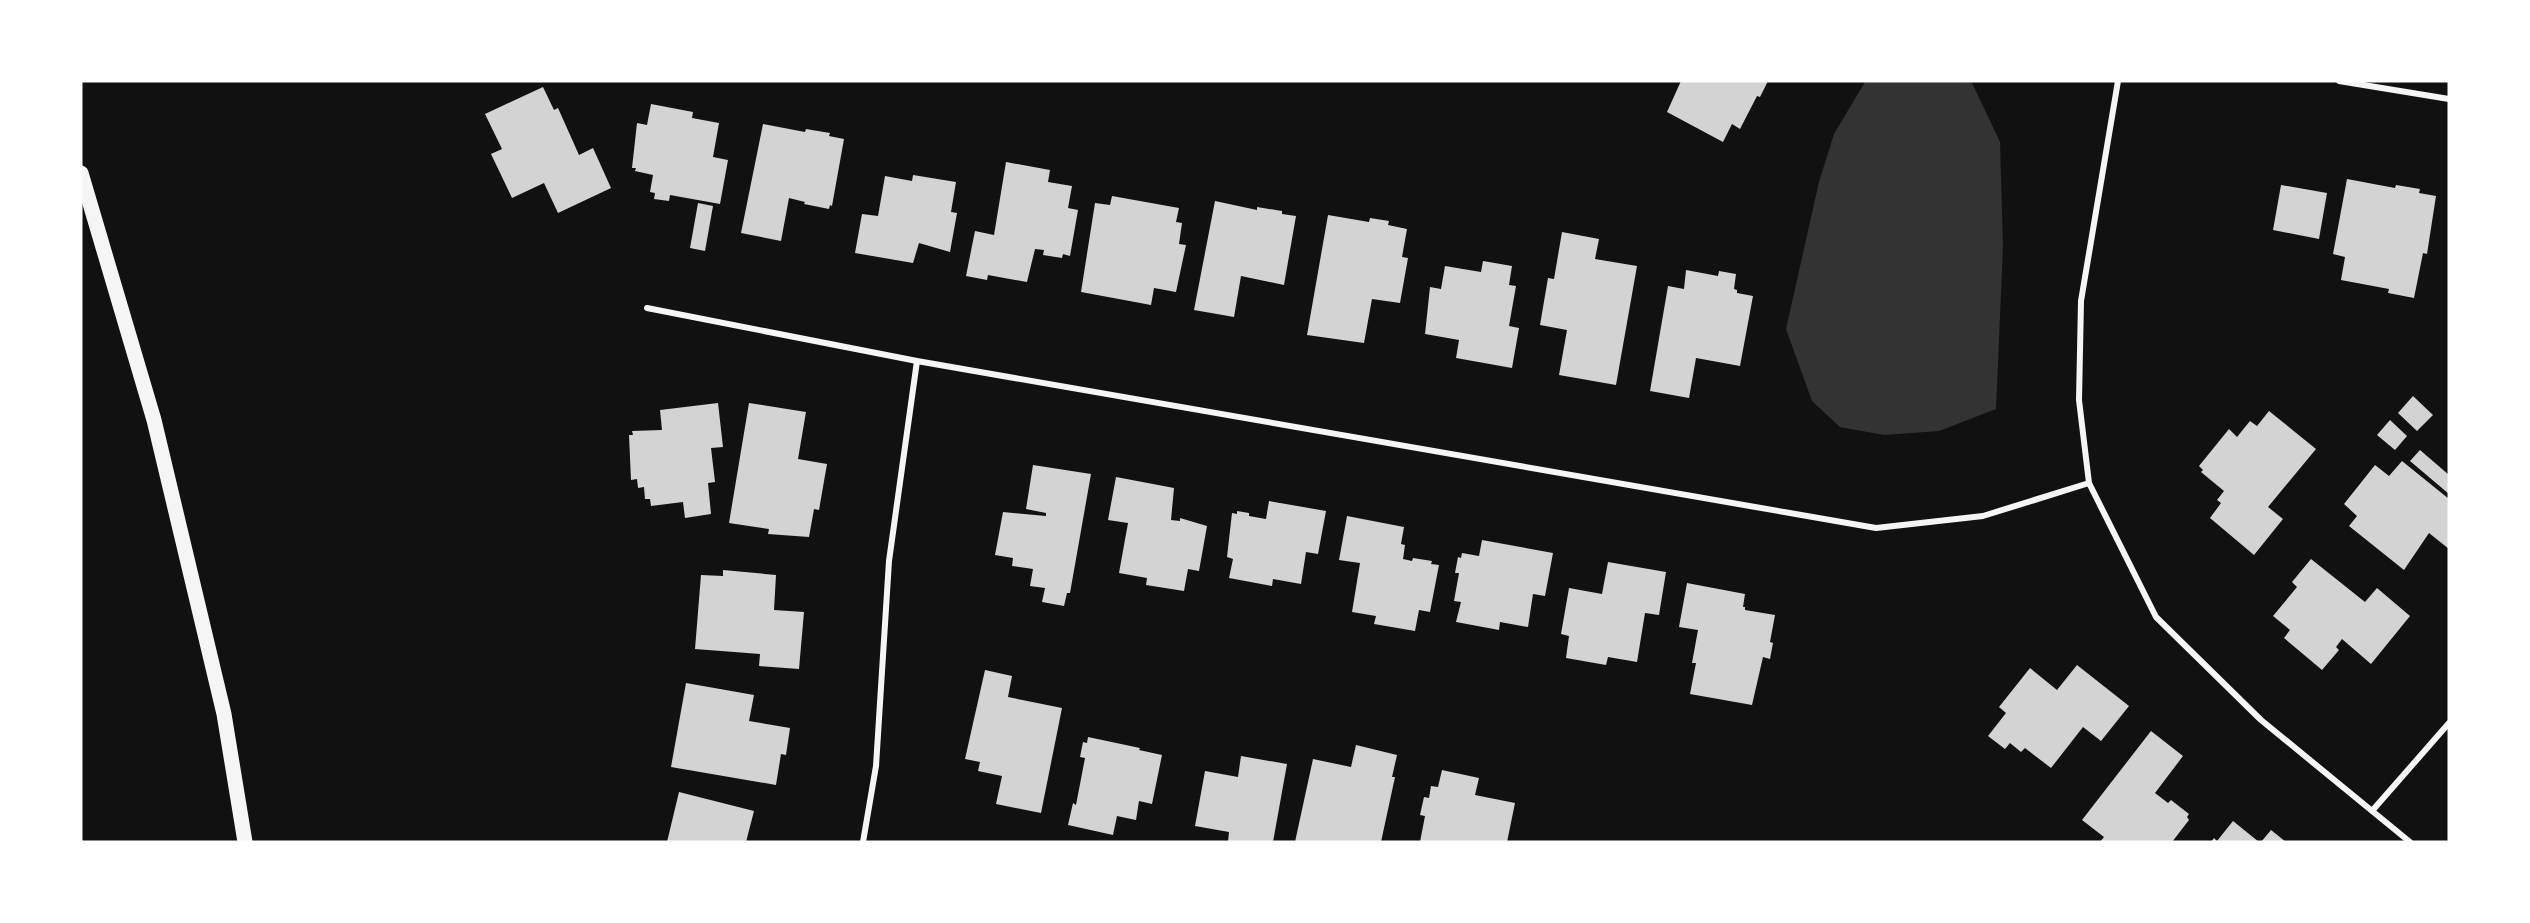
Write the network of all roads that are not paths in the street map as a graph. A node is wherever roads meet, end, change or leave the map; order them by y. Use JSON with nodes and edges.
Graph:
{"nodes":[{"id":1,"x":2118,"y":81,"type":"edge"},
{"id":2,"x":2339,"y":81,"type":"edge"},
{"id":3,"x":2449,"y":99,"type":"edge"},
{"id":4,"x":81,"y":173,"type":"edge"},
{"id":5,"x":647,"y":308,"type":"dead end"},
{"id":6,"x":917,"y":361,"type":"junction"},
{"id":7,"x":2089,"y":483,"type":"junction"},
{"id":8,"x":2449,"y":723,"type":"edge"},
{"id":9,"x":2372,"y":811,"type":"junction"},
{"id":10,"x":245,"y":842,"type":"edge"},
{"id":11,"x":863,"y":842,"type":"edge"},
{"id":12,"x":2410,"y":842,"type":"edge"}],
"edges":[{"from":1,"to":7,"type":"street"},
{"from":2,"to":3,"type":"street"},
{"from":4,"to":10,"type":"main road"},
{"from":5,"to":6,"type":"street"},
{"from":6,"to":7,"type":"street"},
{"from":6,"to":11,"type":"street"},
{"from":7,"to":9,"type":"street"},
{"from":8,"to":9,"type":"street"},
{"from":9,"to":12,"type":"street"}]}
